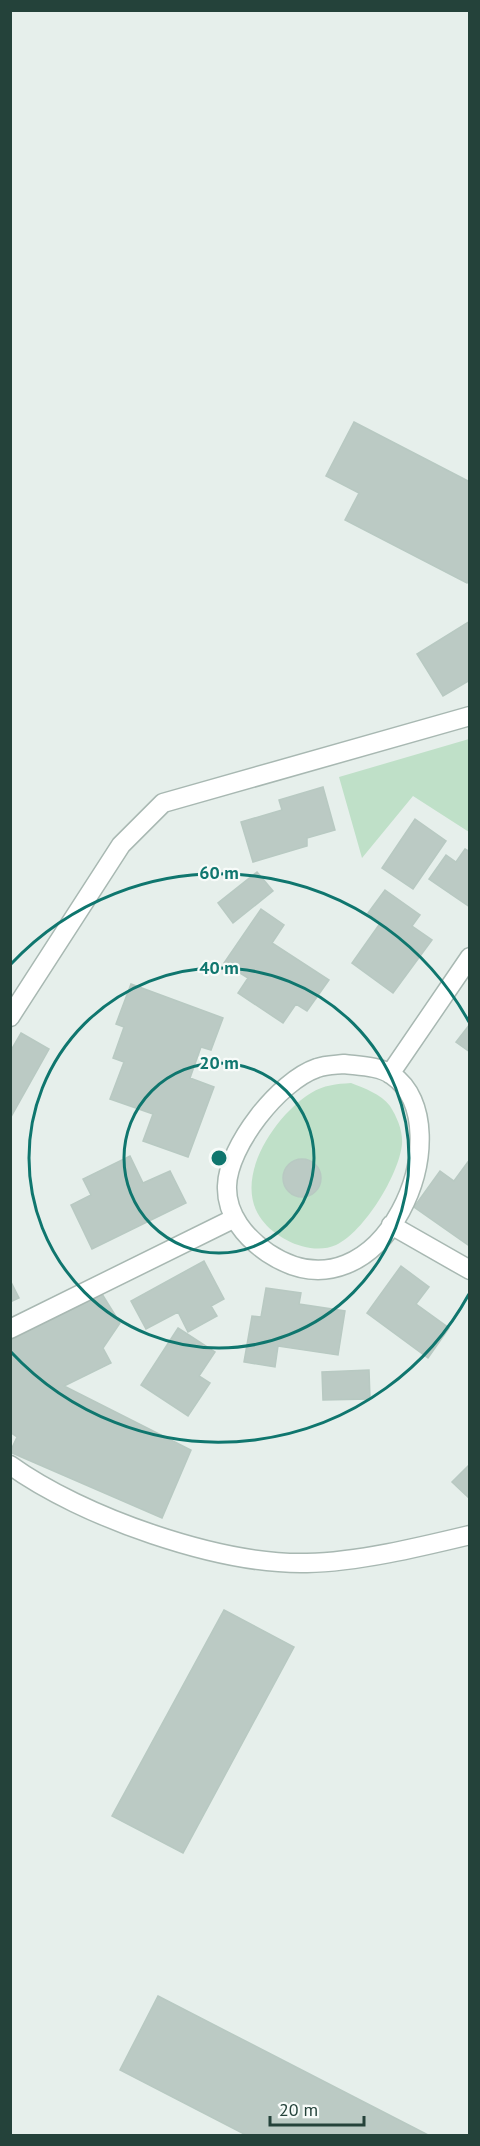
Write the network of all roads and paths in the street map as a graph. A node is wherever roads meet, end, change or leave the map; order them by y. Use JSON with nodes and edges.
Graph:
{"nodes":[{"id":1,"x":470,"y":716,"type":"edge"},
{"id":2,"x":470,"y":957,"type":"edge"},
{"id":3,"x":10,"y":1017,"type":"edge"},
{"id":4,"x":390,"y":1074,"type":"junction"},
{"id":5,"x":235,"y":1218,"type":"junction"},
{"id":6,"x":391,"y":1225,"type":"junction"},
{"id":7,"x":470,"y":1270,"type":"edge"},
{"id":8,"x":10,"y":1329,"type":"edge"},
{"id":9,"x":10,"y":1465,"type":"edge"},
{"id":10,"x":470,"y":1535,"type":"edge"}],
"edges":[{"from":1,"to":3,"type":"street"},
{"from":2,"to":4,"type":"street"},
{"from":4,"to":5,"type":"street"},
{"from":4,"to":6,"type":"street"},
{"from":5,"to":6,"type":"street"},
{"from":5,"to":8,"type":"street"},
{"from":6,"to":7,"type":"street"},
{"from":9,"to":10,"type":"street"}]}
